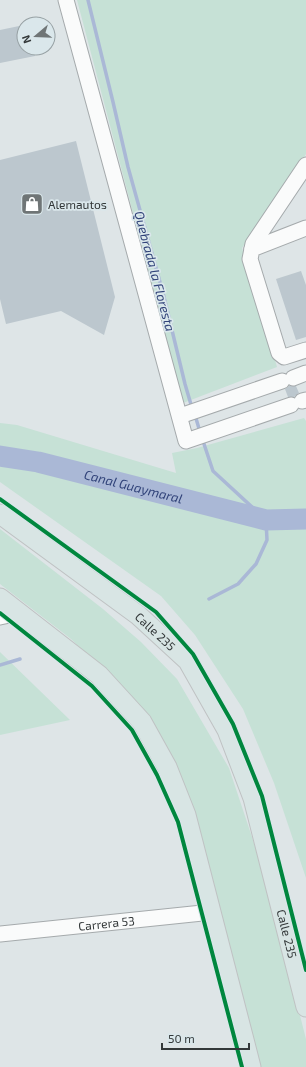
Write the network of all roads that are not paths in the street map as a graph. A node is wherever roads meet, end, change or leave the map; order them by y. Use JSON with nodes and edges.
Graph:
{"nodes":[{"id":1,"x":66,"y":0,"type":"edge"},
{"id":2,"x":306,"y":165,"type":"edge"},
{"id":3,"x":306,"y":228,"type":"edge"},
{"id":4,"x":252,"y":249,"type":"junction"},
{"id":5,"x":306,"y":350,"type":"edge"},
{"id":6,"x":294,"y":377,"type":"edge"},
{"id":7,"x":300,"y":402,"type":"edge"},
{"id":8,"x":180,"y":416,"type":"junction"},
{"id":9,"x":0,"y":514,"type":"edge"},
{"id":10,"x":0,"y":598,"type":"edge"},
{"id":11,"x":19,"y":613,"type":"junction"},
{"id":12,"x":0,"y":617,"type":"edge"},
{"id":13,"x":212,"y":912,"type":"junction"},
{"id":14,"x":0,"y":934,"type":"edge"},
{"id":15,"x":306,"y":1007,"type":"edge"},
{"id":16,"x":251,"y":1067,"type":"edge"}],
"edges":[{"from":1,"to":8,"type":"street"},
{"from":2,"to":4,"type":"street"},
{"from":3,"to":4,"type":"street"},
{"from":4,"to":5,"type":"street"},
{"from":6,"to":8,"type":"street"},
{"from":7,"to":8,"type":"street"},
{"from":9,"to":15,"type":"main road","name":"Calle 235"},
{"from":10,"to":11,"type":"main road"},
{"from":11,"to":12,"type":"street"},
{"from":11,"to":13,"type":"main road"},
{"from":13,"to":14,"type":"street","name":"Carrera 53"},
{"from":13,"to":16,"type":"main road"}]}
